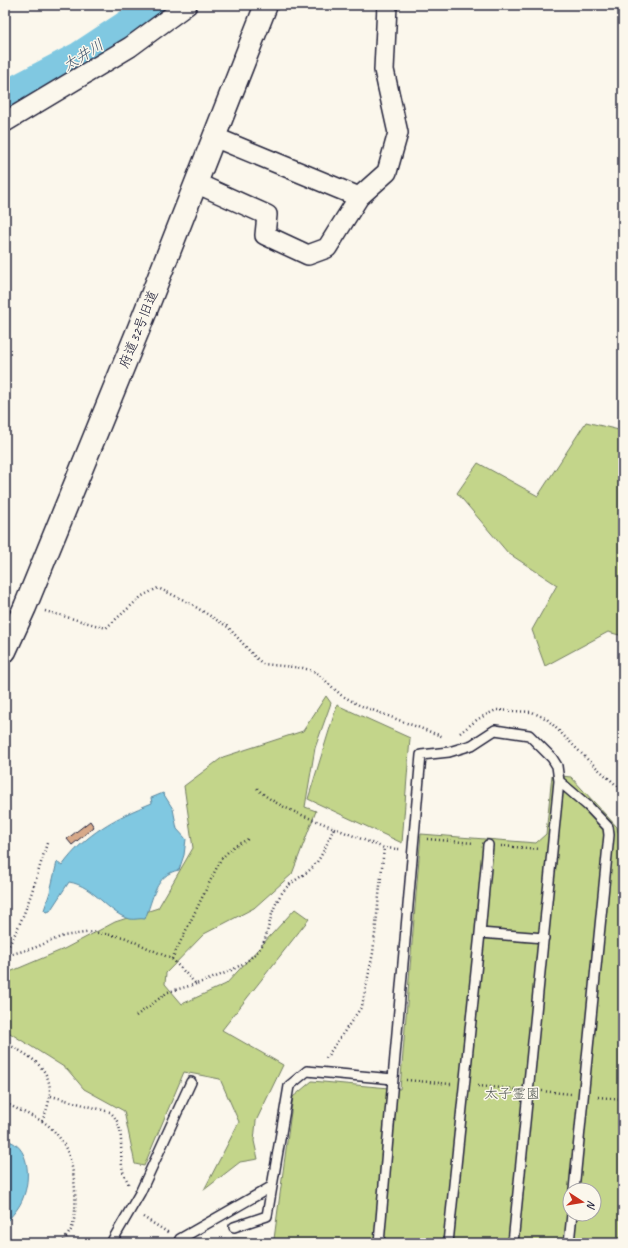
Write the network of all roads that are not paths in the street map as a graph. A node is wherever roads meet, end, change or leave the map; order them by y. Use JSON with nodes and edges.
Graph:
{"nodes":[{"id":1,"x":187,"y":5,"type":"edge"},
{"id":2,"x":266,"y":5,"type":"edge"},
{"id":3,"x":386,"y":5,"type":"edge"},
{"id":4,"x":5,"y":122,"type":"edge"},
{"id":5,"x":214,"y":137,"type":"junction"},
{"id":6,"x":196,"y":183,"type":"junction"},
{"id":7,"x":358,"y":197,"type":"junction"},
{"id":8,"x":5,"y":651,"type":"edge"},
{"id":9,"x":560,"y":781,"type":"junction"},
{"id":10,"x":488,"y":845,"type":"dead end"},
{"id":11,"x":480,"y":933,"type":"junction"},
{"id":12,"x":544,"y":938,"type":"junction"},
{"id":13,"x":393,"y":1079,"type":"junction"},
{"id":14,"x":191,"y":1082,"type":"dead end"},
{"id":15,"x":575,"y":1182,"type":"edge"},
{"id":16,"x":271,"y":1187,"type":"junction"},
{"id":17,"x":571,"y":1222,"type":"edge"},
{"id":18,"x":234,"y":1227,"type":"dead end"},
{"id":19,"x":179,"y":1241,"type":"edge"},
{"id":20,"x":111,"y":1243,"type":"edge"},
{"id":21,"x":378,"y":1243,"type":"edge"},
{"id":22,"x":448,"y":1243,"type":"edge"},
{"id":23,"x":513,"y":1243,"type":"edge"},
{"id":24,"x":569,"y":1243,"type":"edge"}],
"edges":[{"from":1,"to":4,"type":"street"},
{"from":2,"to":5,"type":"street","name":"府道32号旧道"},
{"from":3,"to":7,"type":"street"},
{"from":5,"to":6,"type":"street","name":"府道32号旧道"},
{"from":5,"to":7,"type":"street"},
{"from":6,"to":7,"type":"street"},
{"from":6,"to":8,"type":"street","name":"府道32号旧道"},
{"from":9,"to":12,"type":"lane"},
{"from":9,"to":13,"type":"lane"},
{"from":9,"to":15,"type":"lane"},
{"from":10,"to":11,"type":"lane"},
{"from":11,"to":12,"type":"lane"},
{"from":11,"to":22,"type":"lane"},
{"from":12,"to":23,"type":"lane"},
{"from":13,"to":16,"type":"lane"},
{"from":13,"to":21,"type":"lane"},
{"from":14,"to":20,"type":"lane"},
{"from":16,"to":18,"type":"lane"},
{"from":16,"to":19,"type":"lane"},
{"from":17,"to":24,"type":"lane"}]}
